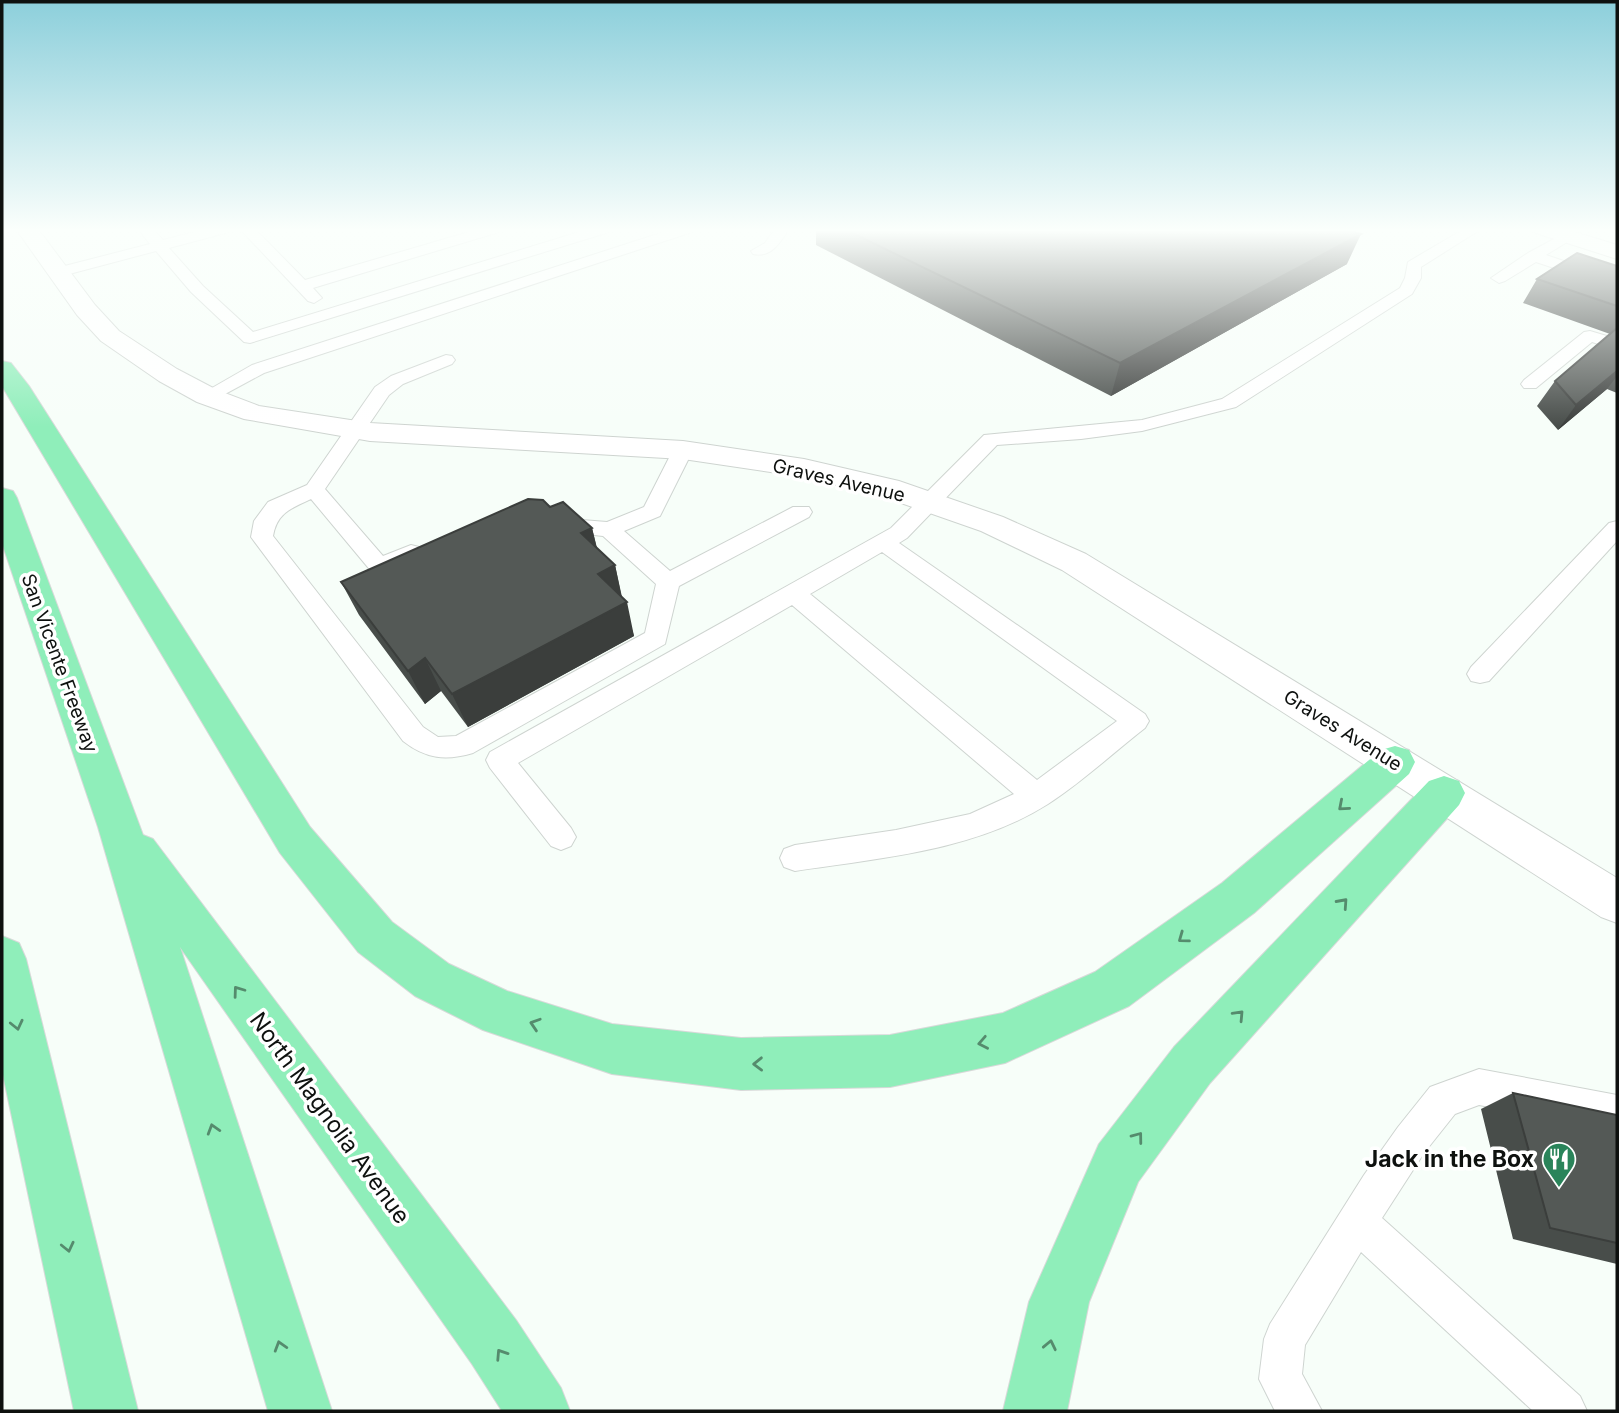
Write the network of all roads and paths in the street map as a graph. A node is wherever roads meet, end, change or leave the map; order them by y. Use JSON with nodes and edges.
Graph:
{"nodes":[{"id":1,"x":75,"y":295,"type":"edge"},
{"id":2,"x":203,"y":295,"type":"edge"},
{"id":3,"x":311,"y":295,"type":"edge"},
{"id":4,"x":391,"y":295,"type":"edge"},
{"id":5,"x":484,"y":295,"type":"edge"},
{"id":6,"x":1400,"y":295,"type":"edge"},
{"id":7,"x":329,"y":314,"type":"junction"},
{"id":8,"x":352,"y":338,"type":"junction"},
{"id":9,"x":1617,"y":345,"type":"edge"},
{"id":10,"x":446,"y":360,"type":"dead end"},
{"id":11,"x":2,"y":369,"type":"edge"},
{"id":12,"x":1530,"y":384,"type":"dead end"},
{"id":13,"x":207,"y":396,"type":"junction"},
{"id":14,"x":355,"y":429,"type":"junction"},
{"id":15,"x":683,"y":450,"type":"junction"},
{"id":16,"x":314,"y":490,"type":"junction"},
{"id":17,"x":2,"y":498,"type":"edge"},
{"id":18,"x":925,"y":501,"type":"junction"},
{"id":19,"x":801,"y":512,"type":"dead end"},
{"id":20,"x":540,"y":523,"type":"edge"},
{"id":21,"x":1617,"y":528,"type":"edge"},
{"id":22,"x":609,"y":529,"type":"junction"},
{"id":23,"x":883,"y":542,"type":"junction"},
{"id":24,"x":426,"y":545,"type":"edge"},
{"id":25,"x":668,"y":582,"type":"junction"},
{"id":26,"x":793,"y":593,"type":"junction"},
{"id":27,"x":1480,"y":674,"type":"dead end"},
{"id":28,"x":1395,"y":762,"type":"junction"},
{"id":29,"x":1444,"y":793,"type":"junction"},
{"id":30,"x":1037,"y":796,"type":"junction"},
{"id":31,"x":119,"y":827,"type":"junction"},
{"id":32,"x":561,"y":837,"type":"dead end"},
{"id":33,"x":795,"y":858,"type":"dead end"},
{"id":34,"x":1617,"y":902,"type":"edge"},
{"id":35,"x":2,"y":959,"type":"edge"},
{"id":36,"x":1617,"y":1114,"type":"edge"},
{"id":37,"x":1357,"y":1223,"type":"junction"},
{"id":38,"x":106,"y":1411,"type":"edge"},
{"id":39,"x":300,"y":1411,"type":"edge"},
{"id":40,"x":538,"y":1411,"type":"edge"},
{"id":41,"x":1035,"y":1411,"type":"edge"},
{"id":42,"x":1300,"y":1411,"type":"edge"},
{"id":43,"x":1566,"y":1411,"type":"edge"}],
"edges":[{"from":1,"to":13,"type":"main road","name":"Graves Avenue"},
{"from":2,"to":7,"type":"lane"},
{"from":3,"to":7,"type":"lane"},
{"from":4,"to":7,"type":"lane"},
{"from":5,"to":8,"type":"lane"},
{"from":6,"to":18,"type":"lane"},
{"from":7,"to":8,"type":"lane"},
{"from":8,"to":13,"type":"lane"},
{"from":9,"to":12,"type":"lane"},
{"from":10,"to":14,"type":"lane"},
{"from":28,"to":11,"type":"highway","one_way":true},
{"from":13,"to":14,"type":"main road","name":"Graves Avenue"},
{"from":14,"to":15,"type":"main road","name":"Graves Avenue"},
{"from":14,"to":16,"type":"lane"},
{"from":15,"to":18,"type":"main road","name":"Graves Avenue"},
{"from":15,"to":22,"type":"lane"},
{"from":16,"to":24,"type":"lane"},
{"from":16,"to":25,"type":"lane"},
{"from":17,"to":31,"type":"highway","name":"San Vicente Freeway"},
{"from":18,"to":23,"type":"lane"},
{"from":18,"to":28,"type":"main road","name":"Graves Avenue"},
{"from":19,"to":25,"type":"lane"},
{"from":20,"to":22,"type":"lane"},
{"from":21,"to":27,"type":"lane"},
{"from":22,"to":25,"type":"lane"},
{"from":23,"to":26,"type":"lane"},
{"from":23,"to":30,"type":"lane"},
{"from":26,"to":30,"type":"lane"},
{"from":26,"to":32,"type":"lane"},
{"from":28,"to":29,"type":"main road","name":"Graves Avenue"},
{"from":29,"to":34,"type":"main road","name":"Graves Avenue"},
{"from":41,"to":29,"type":"highway","one_way":true},
{"from":30,"to":33,"type":"lane"},
{"from":39,"to":31,"type":"highway","one_way":true},
{"from":40,"to":31,"type":"highway","name":"North Magnolia Avenue","one_way":true},
{"from":35,"to":38,"type":"highway","one_way":true},
{"from":36,"to":37,"type":"lane"},
{"from":37,"to":42,"type":"lane"},
{"from":37,"to":43,"type":"lane"}]}
